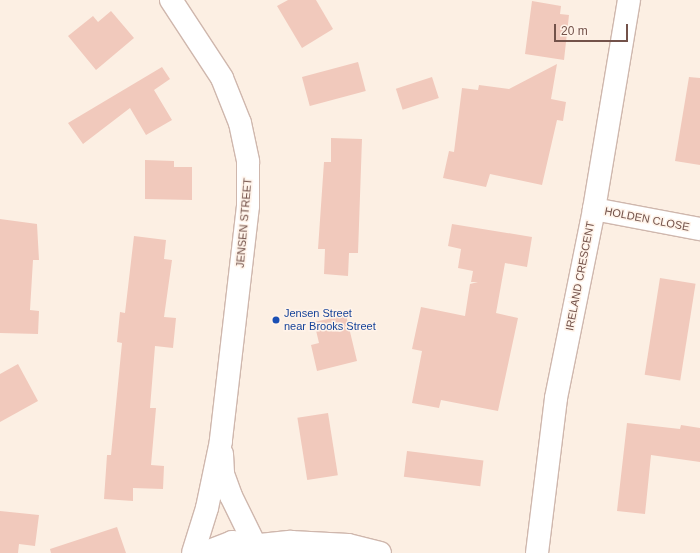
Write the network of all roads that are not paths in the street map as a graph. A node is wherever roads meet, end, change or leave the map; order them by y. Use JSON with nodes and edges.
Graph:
{"nodes":[{"id":1,"x":171,"y":0,"type":"edge"},
{"id":2,"x":629,"y":0,"type":"edge"},
{"id":3,"x":594,"y":210,"type":"junction"},
{"id":4,"x":700,"y":230,"type":"edge"},
{"id":5,"x":221,"y":441,"type":"junction"},
{"id":6,"x":264,"y":547,"type":"edge"},
{"id":7,"x":193,"y":553,"type":"edge"},
{"id":8,"x":204,"y":553,"type":"edge"},
{"id":9,"x":380,"y":553,"type":"edge"},
{"id":10,"x":537,"y":553,"type":"edge"}],
"edges":[{"from":1,"to":5,"type":"street","name":"JENSEN STREET"},
{"from":2,"to":3,"type":"street","name":"IRELAND CRESCENT"},
{"from":3,"to":4,"type":"street","name":"HOLDEN CLOSE"},
{"from":3,"to":10,"type":"street","name":"IRELAND CRESCENT"},
{"from":5,"to":6,"type":"street","name":"JENSEN STREET"},
{"from":5,"to":7,"type":"street","name":"JENSEN STREET"},
{"from":6,"to":8,"type":"street"},
{"from":6,"to":9,"type":"street"}]}
